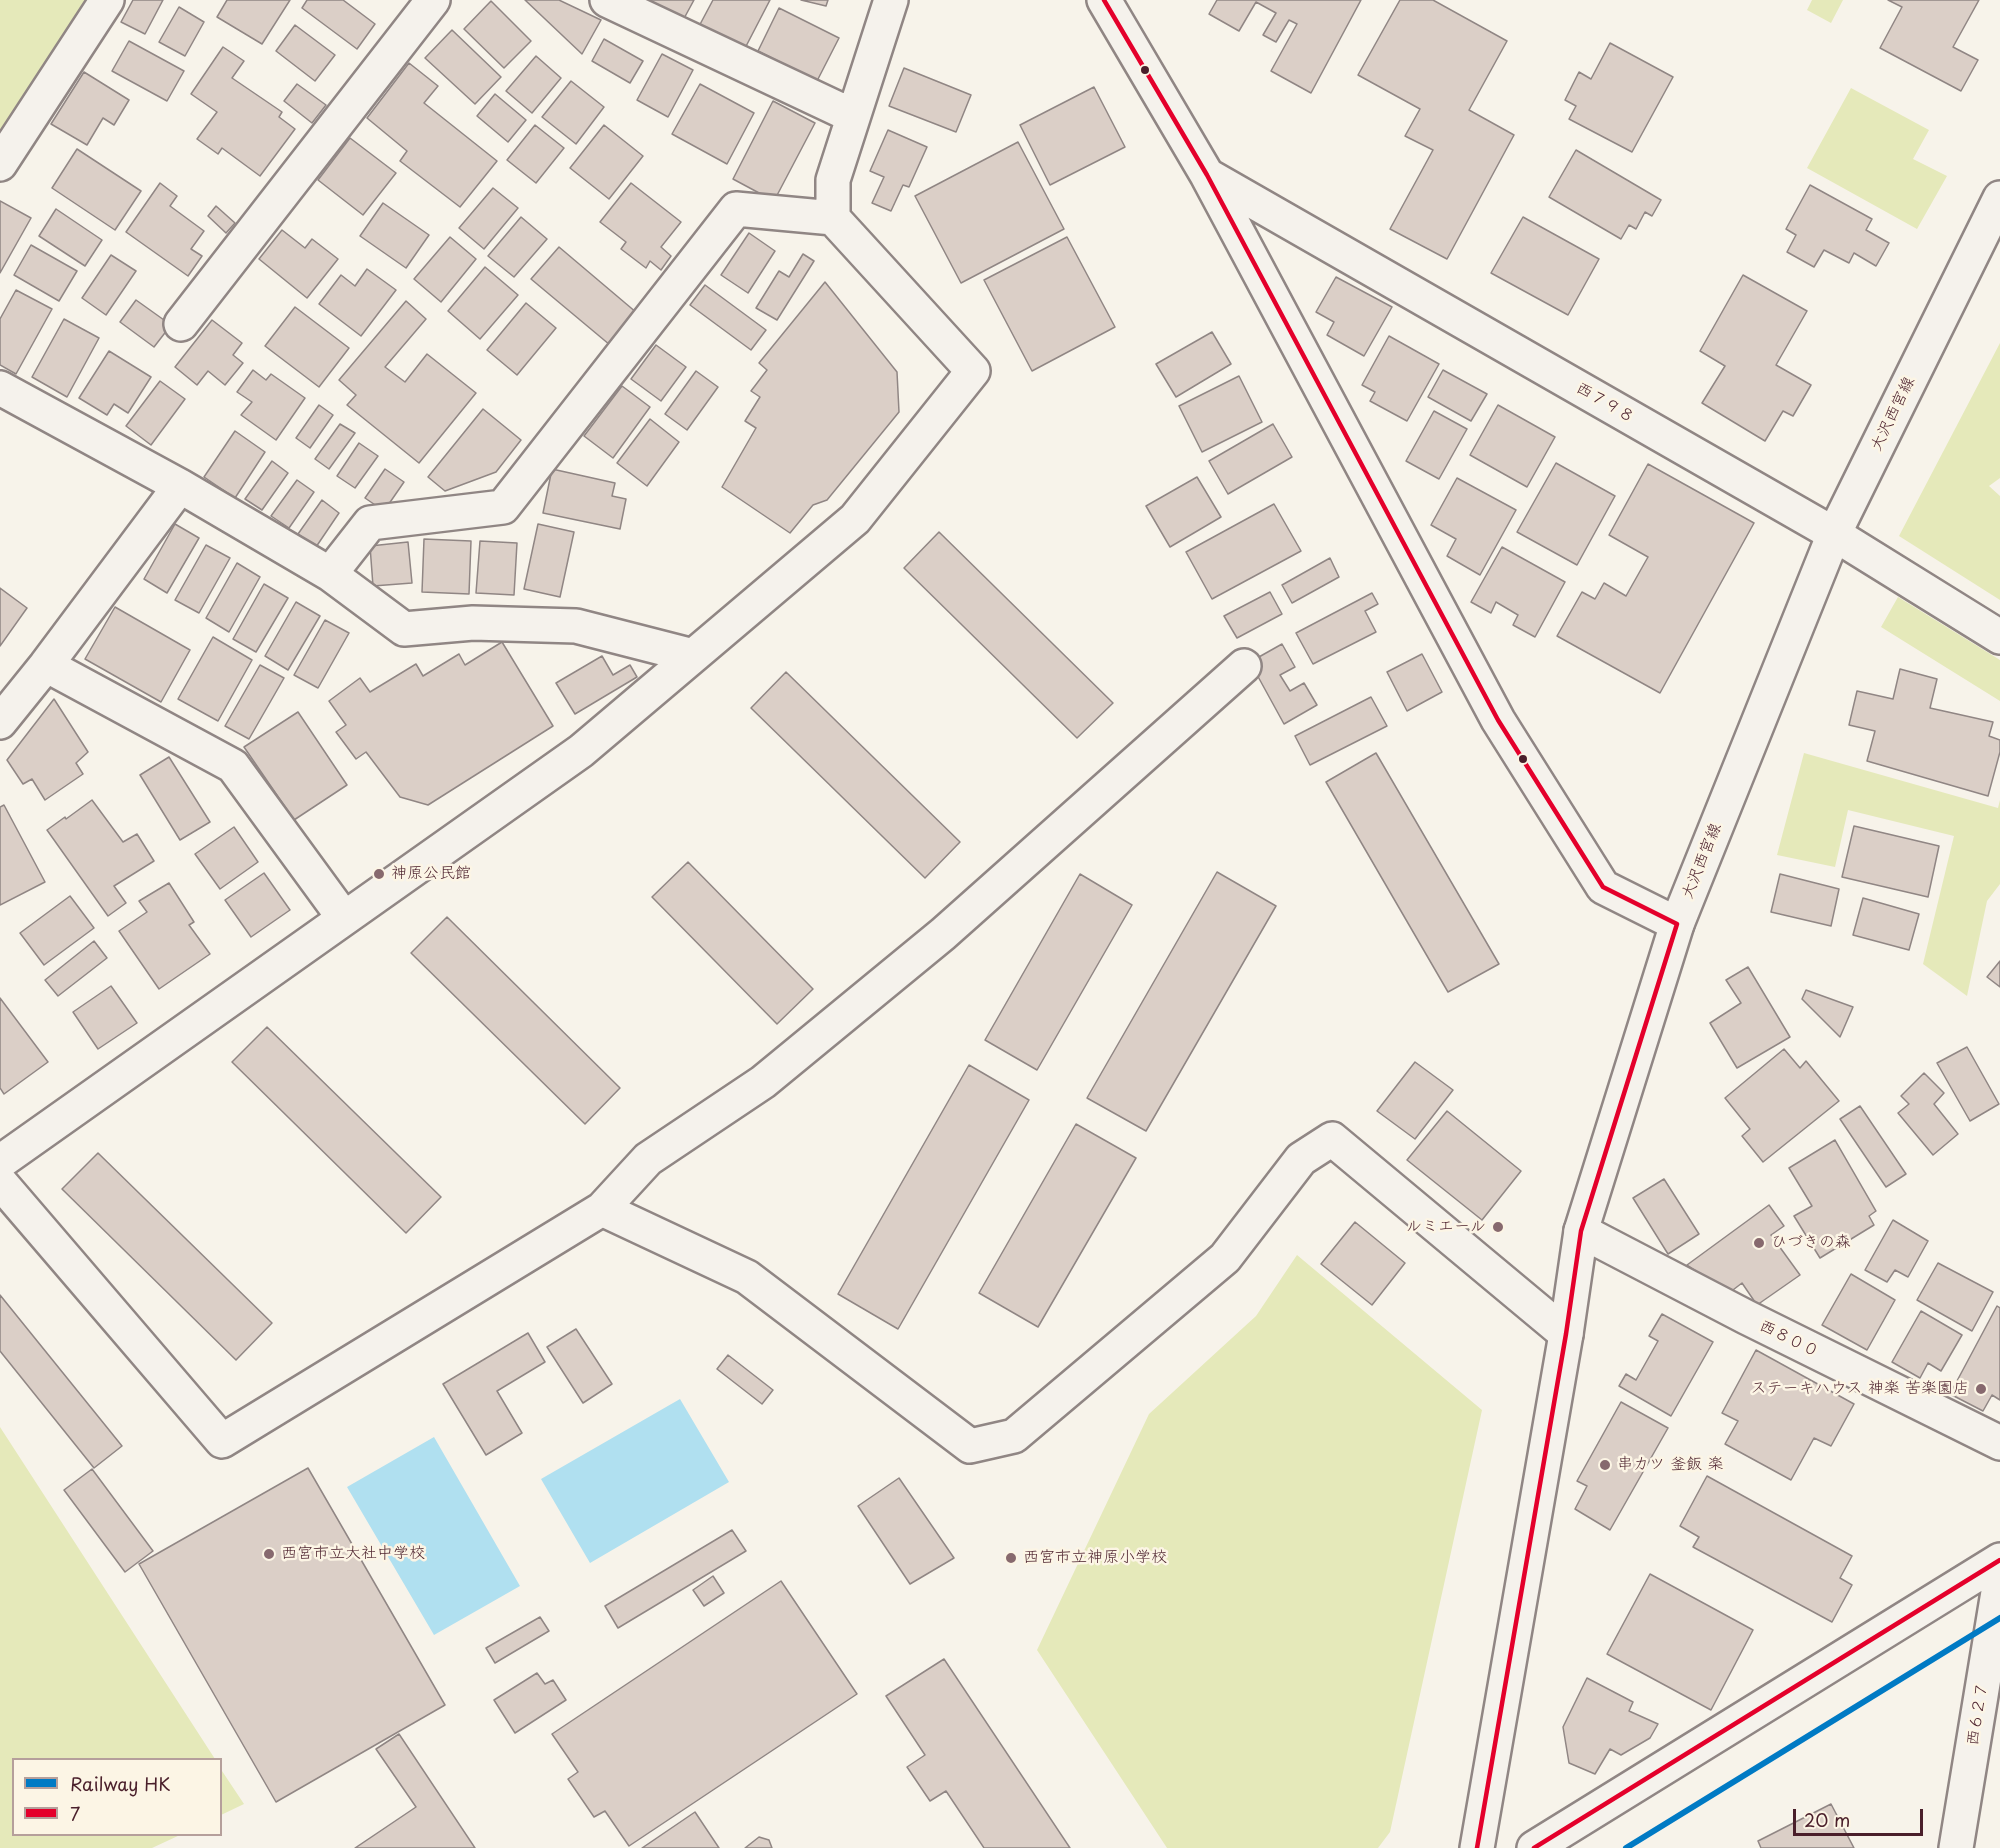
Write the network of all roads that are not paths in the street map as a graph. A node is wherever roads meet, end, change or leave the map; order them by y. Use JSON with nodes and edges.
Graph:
{"nodes":[{"id":1,"x":107,"y":0,"type":"edge"},
{"id":2,"x":433,"y":0,"type":"edge"},
{"id":3,"x":607,"y":0,"type":"edge"},
{"id":4,"x":891,"y":0,"type":"edge"},
{"id":5,"x":1104,"y":0,"type":"edge"},
{"id":6,"x":853,"y":116,"type":"junction"},
{"id":7,"x":0,"y":164,"type":"edge"},
{"id":8,"x":1207,"y":175,"type":"junction"},
{"id":9,"x":2000,"y":198,"type":"edge"},
{"id":10,"x":833,"y":218,"type":"junction"},
{"id":11,"x":181,"y":324,"type":"dead end"},
{"id":12,"x":0,"y":388,"type":"edge"},
{"id":13,"x":180,"y":486,"type":"junction"},
{"id":14,"x":1834,"y":534,"type":"junction"},
{"id":15,"x":330,"y":574,"type":"junction"},
{"id":16,"x":2000,"y":637,"type":"edge"},
{"id":17,"x":693,"y":656,"type":"junction"},
{"id":18,"x":46,"y":665,"type":"junction"},
{"id":19,"x":1244,"y":666,"type":"dead end"},
{"id":20,"x":0,"y":722,"type":"edge"},
{"id":21,"x":344,"y":918,"type":"junction"},
{"id":22,"x":1677,"y":924,"type":"junction"},
{"id":23,"x":0,"y":1162,"type":"edge"},
{"id":24,"x":0,"y":1182,"type":"edge"},
{"id":25,"x":602,"y":1209,"type":"junction"},
{"id":26,"x":1581,"y":1230,"type":"junction"},
{"id":27,"x":1566,"y":1334,"type":"junction"},
{"id":28,"x":2000,"y":1443,"type":"edge"},
{"id":29,"x":2000,"y":1560,"type":"edge"},
{"id":30,"x":2000,"y":1580,"type":"edge"},
{"id":31,"x":1477,"y":1848,"type":"edge"},
{"id":32,"x":1534,"y":1848,"type":"edge"},
{"id":33,"x":1956,"y":1848,"type":"edge"}],
"edges":[{"from":1,"to":7,"type":"street"},
{"from":2,"to":11,"type":"street"},
{"from":3,"to":6,"type":"street"},
{"from":4,"to":6,"type":"street"},
{"from":5,"to":8,"type":"street"},
{"from":6,"to":10,"type":"street"},
{"from":8,"to":14,"type":"street","name":"西７９８"},
{"from":8,"to":22,"type":"street"},
{"from":9,"to":14,"type":"street","name":"大沢西宮線"},
{"from":10,"to":15,"type":"street"},
{"from":10,"to":17,"type":"street"},
{"from":12,"to":13,"type":"street"},
{"from":13,"to":15,"type":"street"},
{"from":13,"to":18,"type":"street"},
{"from":14,"to":16,"type":"street","name":"西７９８"},
{"from":14,"to":22,"type":"street","name":"大沢西宮線"},
{"from":15,"to":17,"type":"street"},
{"from":17,"to":21,"type":"street"},
{"from":18,"to":20,"type":"street"},
{"from":18,"to":21,"type":"street"},
{"from":19,"to":25,"type":"street"},
{"from":21,"to":23,"type":"street"},
{"from":22,"to":26,"type":"street","name":"大沢西宮線"},
{"from":24,"to":25,"type":"street"},
{"from":25,"to":27,"type":"street"},
{"from":26,"to":27,"type":"street","name":"大沢西宮線"},
{"from":26,"to":28,"type":"street","name":"西８００"},
{"from":27,"to":31,"type":"street","name":"大沢西宮線"},
{"from":29,"to":32,"type":"street"},
{"from":30,"to":33,"type":"street","name":"西６２７"}]}
